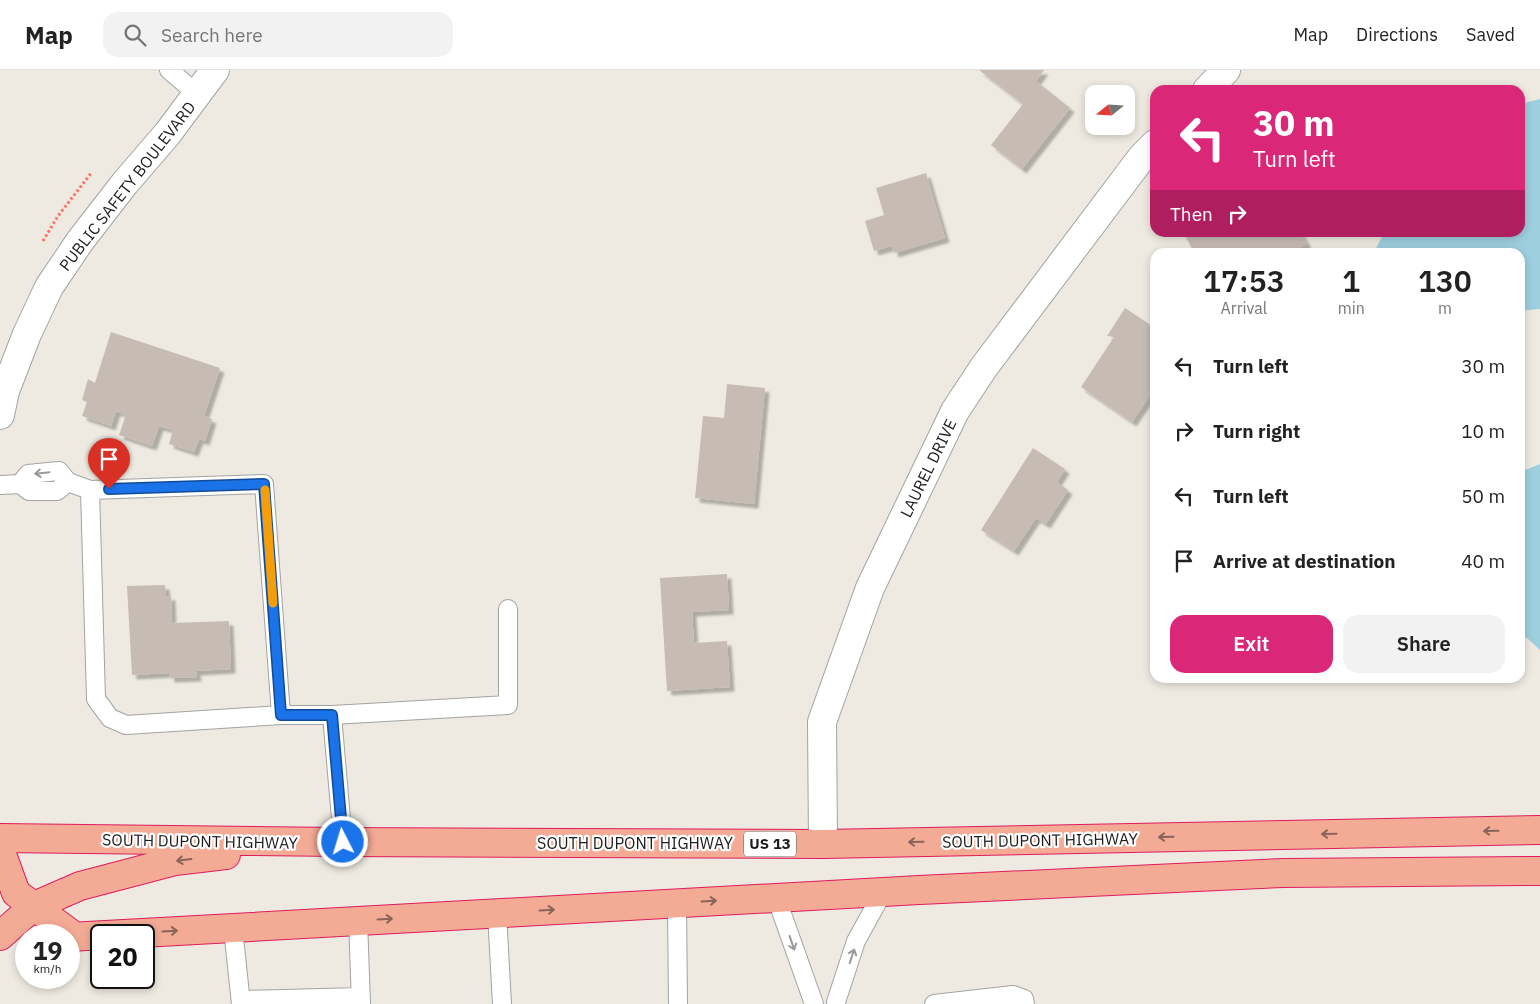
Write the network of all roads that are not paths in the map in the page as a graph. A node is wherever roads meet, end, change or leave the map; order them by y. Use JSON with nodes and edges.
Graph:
{"nodes":[{"id":1,"x":169,"y":70,"type":"edge"},
{"id":2,"x":215,"y":70,"type":"edge"},
{"id":3,"x":1226,"y":70,"type":"edge"},
{"id":4,"x":1212,"y":85,"type":"edge"},
{"id":5,"x":198,"y":94,"type":"junction"},
{"id":6,"x":1150,"y":149,"type":"edge"},
{"id":7,"x":0,"y":415,"type":"edge"},
{"id":8,"x":0,"y":485,"type":"edge"},
{"id":9,"x":90,"y":490,"type":"junction"},
{"id":10,"x":508,"y":609,"type":"dead end"},
{"id":11,"x":281,"y":715,"type":"junction"},
{"id":12,"x":332,"y":715,"type":"junction"},
{"id":13,"x":1540,"y":830,"type":"edge"},
{"id":14,"x":0,"y":838,"type":"edge"},
{"id":15,"x":340,"y":842,"type":"junction"},
{"id":16,"x":823,"y":844,"type":"junction"},
{"id":17,"x":0,"y":849,"type":"edge"},
{"id":18,"x":1540,"y":871,"type":"edge"},
{"id":19,"x":883,"y":892,"type":"junction"},
{"id":20,"x":776,"y":897,"type":"junction"},
{"id":21,"x":677,"y":903,"type":"junction"},
{"id":22,"x":34,"y":906,"type":"junction"},
{"id":23,"x":497,"y":913,"type":"junction"},
{"id":24,"x":358,"y":920,"type":"junction"},
{"id":25,"x":56,"y":924,"type":"edge"},
{"id":26,"x":233,"y":928,"type":"junction"},
{"id":27,"x":0,"y":936,"type":"edge"},
{"id":28,"x":80,"y":936,"type":"edge"},
{"id":29,"x":15,"y":939,"type":"edge"},
{"id":30,"x":0,"y":940,"type":"edge"},
{"id":31,"x":361,"y":1001,"type":"edge"},
{"id":32,"x":241,"y":1002,"type":"edge"},
{"id":33,"x":842,"y":1003,"type":"edge"},
{"id":34,"x":502,"y":1004,"type":"edge"},
{"id":35,"x":678,"y":1004,"type":"edge"},
{"id":36,"x":814,"y":1004,"type":"edge"},
{"id":37,"x":819,"y":1004,"type":"edge"},
{"id":38,"x":934,"y":1004,"type":"edge"},
{"id":39,"x":1025,"y":1004,"type":"edge"}],
"edges":[{"from":1,"to":5,"type":"lane"},
{"from":2,"to":5,"type":"street","name":"PUBLIC SAFETY BOULEVARD"},
{"from":3,"to":4,"type":"street"},
{"from":5,"to":7,"type":"street","name":"PUBLIC SAFETY BOULEVARD"},
{"from":6,"to":16,"type":"street","name":"LAUREL DRIVE"},
{"from":8,"to":9,"type":"lane"},
{"from":9,"to":11,"type":"lane"},
{"from":9,"to":11,"type":"lane"},
{"from":10,"to":12,"type":"lane"},
{"from":11,"to":12,"type":"lane"},
{"from":12,"to":15,"type":"lane"},
{"from":13,"to":16,"type":"highway","name":"SOUTH DUPONT HIGHWAY","number":"US 13","one_way":true},
{"from":14,"to":15,"type":"highway","name":"SOUTH DUPONT HIGHWAY","number":"US 13"},
{"from":15,"to":16,"type":"highway","name":"SOUTH DUPONT HIGHWAY","number":"US 13"},
{"from":15,"to":22,"type":"highway","one_way":true},
{"from":17,"to":22,"type":"highway"},
{"from":18,"to":19,"type":"highway"},
{"from":19,"to":20,"type":"highway"},
{"from":33,"to":19,"type":"lane","one_way":true},
{"from":21,"to":20,"type":"highway","one_way":true},
{"from":20,"to":36,"type":"lane","one_way":true},
{"from":23,"to":21,"type":"highway","one_way":true},
{"from":21,"to":35,"type":"lane"},
{"from":22,"to":25,"type":"highway"},
{"from":22,"to":27,"type":"highway"},
{"from":24,"to":23,"type":"highway","one_way":true},
{"from":23,"to":34,"type":"lane"},
{"from":24,"to":26,"type":"highway"},
{"from":24,"to":31,"type":"lane"},
{"from":28,"to":26,"type":"highway","one_way":true},
{"from":26,"to":32,"type":"lane"},
{"from":29,"to":30,"type":"highway"},
{"from":31,"to":32,"type":"lane"},
{"from":33,"to":37,"type":"lane"},
{"from":38,"to":39,"type":"lane"}]}
